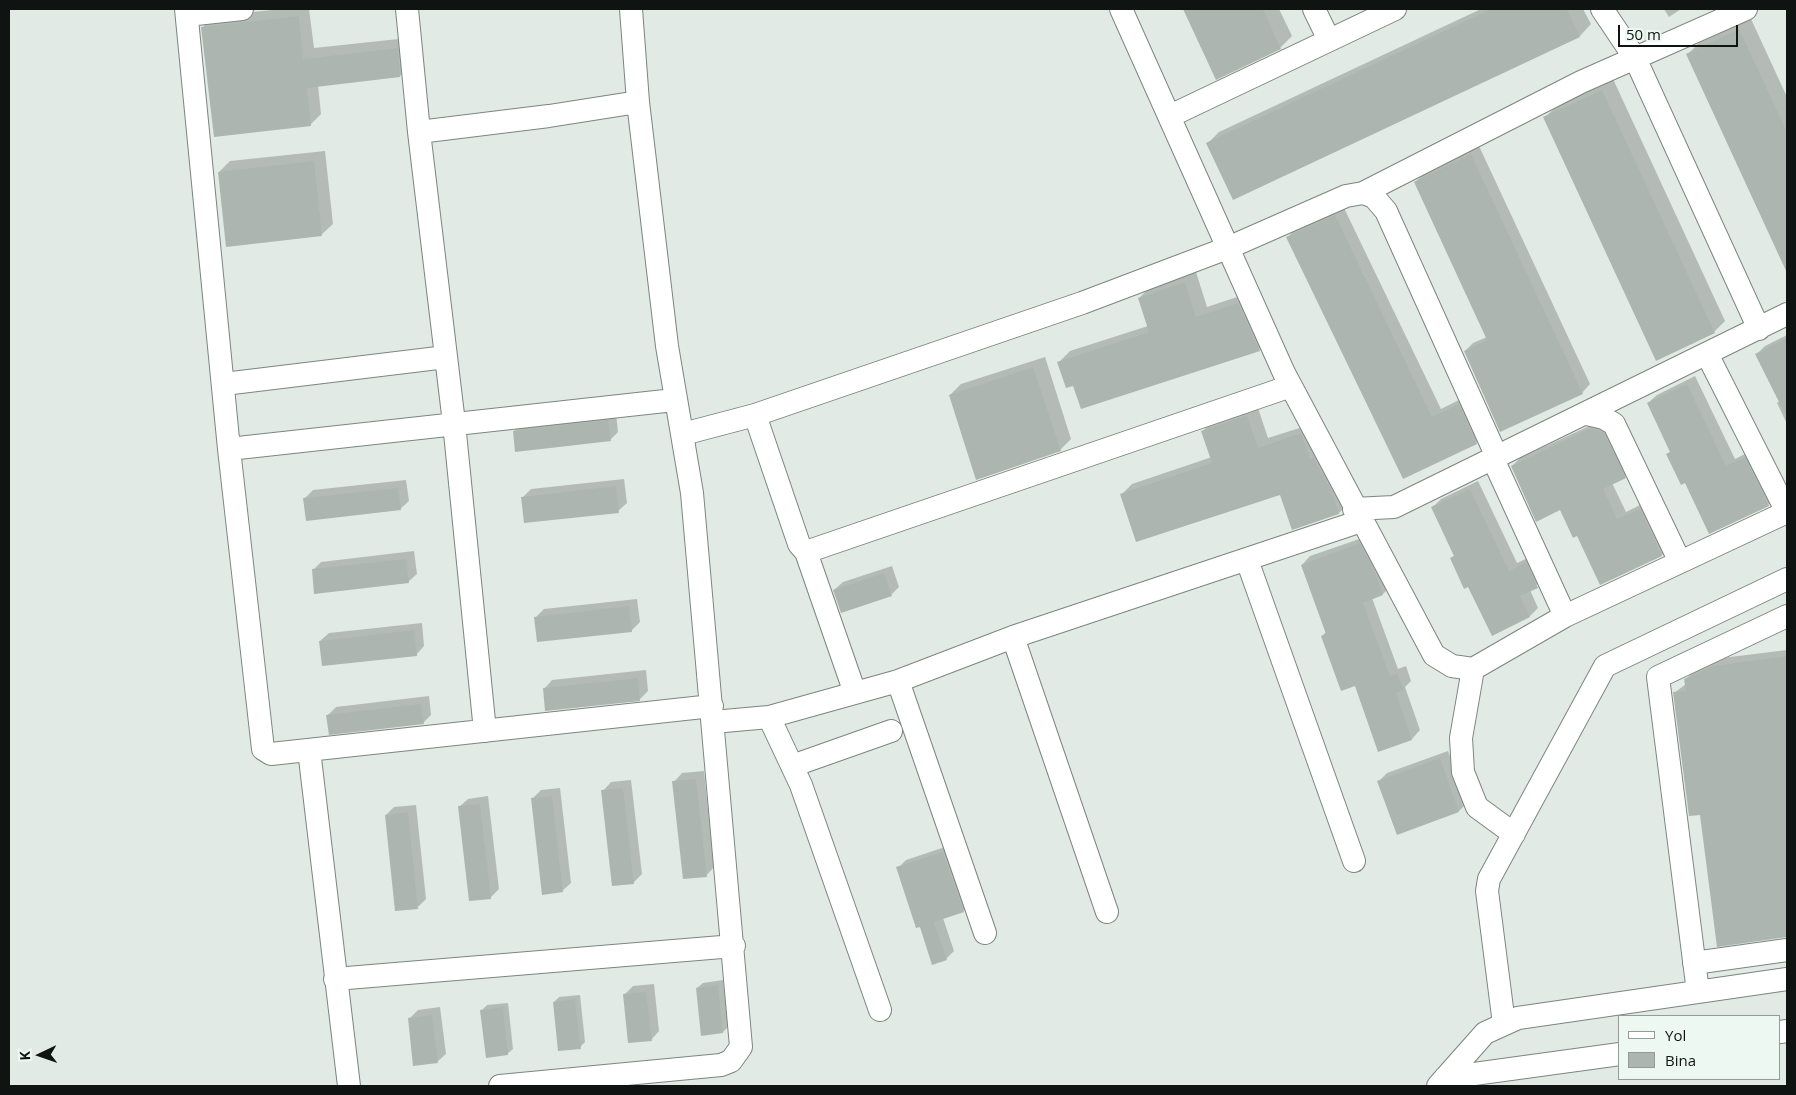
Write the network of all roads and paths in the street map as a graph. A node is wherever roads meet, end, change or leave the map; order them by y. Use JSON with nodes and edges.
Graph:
{"nodes":[{"id":1,"x":242,"y":9,"type":"edge"},
{"id":2,"x":407,"y":9,"type":"edge"},
{"id":3,"x":631,"y":9,"type":"edge"},
{"id":4,"x":1121,"y":9,"type":"edge"},
{"id":5,"x":1314,"y":9,"type":"edge"},
{"id":6,"x":1395,"y":9,"type":"edge"},
{"id":7,"x":1602,"y":9,"type":"edge"},
{"id":8,"x":1746,"y":9,"type":"edge"},
{"id":9,"x":186,"y":12,"type":"edge"},
{"id":10,"x":1329,"y":40,"type":"junction"},
{"id":11,"x":1634,"y":58,"type":"junction"},
{"id":12,"x":638,"y":102,"type":"junction"},
{"id":13,"x":1170,"y":116,"type":"junction"},
{"id":14,"x":418,"y":132,"type":"junction"},
{"id":15,"x":1364,"y":194,"type":"junction"},
{"id":16,"x":1230,"y":247,"type":"junction"},
{"id":17,"x":1787,"y":314,"type":"edge"},
{"id":18,"x":1758,"y":329,"type":"junction"},
{"id":19,"x":1707,"y":354,"type":"junction"},
{"id":20,"x":446,"y":357,"type":"junction"},
{"id":21,"x":224,"y":384,"type":"junction"},
{"id":22,"x":1291,"y":386,"type":"junction"},
{"id":23,"x":674,"y":400,"type":"junction"},
{"id":24,"x":1587,"y":414,"type":"junction"},
{"id":25,"x":755,"y":415,"type":"junction"},
{"id":26,"x":454,"y":423,"type":"junction"},
{"id":27,"x":683,"y":434,"type":"junction"},
{"id":28,"x":228,"y":449,"type":"junction"},
{"id":29,"x":1495,"y":458,"type":"junction"},
{"id":30,"x":1787,"y":512,"type":"edge"},
{"id":31,"x":1358,"y":515,"type":"junction"},
{"id":32,"x":806,"y":552,"type":"junction"},
{"id":33,"x":1247,"y":560,"type":"junction"},
{"id":34,"x":1680,"y":562,"type":"junction"},
{"id":35,"x":1787,"y":579,"type":"edge"},
{"id":36,"x":1565,"y":616,"type":"junction"},
{"id":37,"x":1787,"y":616,"type":"edge"},
{"id":38,"x":1013,"y":637,"type":"junction"},
{"id":39,"x":1473,"y":668,"type":"junction"},
{"id":40,"x":898,"y":681,"type":"junction"},
{"id":41,"x":855,"y":693,"type":"junction"},
{"id":42,"x":713,"y":714,"type":"junction"},
{"id":43,"x":769,"y":717,"type":"junction"},
{"id":44,"x":485,"y":731,"type":"junction"},
{"id":45,"x":891,"y":731,"type":"dead end"},
{"id":46,"x":309,"y":750,"type":"junction"},
{"id":47,"x":792,"y":766,"type":"junction"},
{"id":48,"x":1514,"y":834,"type":"junction"},
{"id":49,"x":1354,"y":860,"type":"dead end"},
{"id":50,"x":1108,"y":912,"type":"dead end"},
{"id":51,"x":985,"y":933,"type":"dead end"},
{"id":52,"x":734,"y":946,"type":"junction"},
{"id":53,"x":1787,"y":950,"type":"edge"},
{"id":54,"x":1694,"y":963,"type":"junction"},
{"id":55,"x":335,"y":979,"type":"junction"},
{"id":56,"x":1787,"y":979,"type":"edge"},
{"id":57,"x":1698,"y":992,"type":"junction"},
{"id":58,"x":880,"y":1010,"type":"dead end"},
{"id":59,"x":1504,"y":1024,"type":"junction"},
{"id":60,"x":1618,"y":1054,"type":"edge"},
{"id":61,"x":1442,"y":1082,"type":"edge"},
{"id":62,"x":349,"y":1086,"type":"edge"},
{"id":63,"x":500,"y":1086,"type":"edge"}],
"edges":[{"from":1,"to":9,"type":"street"},
{"from":2,"to":14,"type":"street"},
{"from":3,"to":12,"type":"street"},
{"from":4,"to":13,"type":"street"},
{"from":5,"to":10,"type":"street"},
{"from":6,"to":10,"type":"street"},
{"from":7,"to":11,"type":"street"},
{"from":8,"to":11,"type":"street"},
{"from":9,"to":21,"type":"street"},
{"from":10,"to":13,"type":"street"},
{"from":11,"to":15,"type":"street"},
{"from":11,"to":18,"type":"street"},
{"from":12,"to":14,"type":"street"},
{"from":12,"to":23,"type":"street"},
{"from":13,"to":16,"type":"street"},
{"from":14,"to":20,"type":"street"},
{"from":15,"to":16,"type":"street"},
{"from":15,"to":29,"type":"street"},
{"from":16,"to":22,"type":"street"},
{"from":16,"to":25,"type":"street"},
{"from":17,"to":18,"type":"street"},
{"from":18,"to":19,"type":"street"},
{"from":19,"to":24,"type":"street"},
{"from":19,"to":30,"type":"street"},
{"from":20,"to":21,"type":"street"},
{"from":20,"to":26,"type":"street"},
{"from":21,"to":28,"type":"street"},
{"from":22,"to":31,"type":"street"},
{"from":22,"to":32,"type":"street"},
{"from":23,"to":26,"type":"street"},
{"from":23,"to":27,"type":"street"},
{"from":24,"to":29,"type":"street"},
{"from":24,"to":34,"type":"street"},
{"from":25,"to":27,"type":"street"},
{"from":25,"to":32,"type":"street"},
{"from":26,"to":28,"type":"street"},
{"from":26,"to":44,"type":"street"},
{"from":27,"to":42,"type":"street"},
{"from":28,"to":46,"type":"street"},
{"from":29,"to":31,"type":"street"},
{"from":29,"to":36,"type":"street"},
{"from":30,"to":34,"type":"street"},
{"from":31,"to":33,"type":"street"},
{"from":31,"to":39,"type":"street"},
{"from":32,"to":41,"type":"street"},
{"from":33,"to":38,"type":"street"},
{"from":33,"to":49,"type":"street"},
{"from":34,"to":36,"type":"street"},
{"from":35,"to":48,"type":"street"},
{"from":36,"to":39,"type":"street"},
{"from":37,"to":54,"type":"street"},
{"from":38,"to":40,"type":"street"},
{"from":38,"to":50,"type":"street"},
{"from":39,"to":48,"type":"street"},
{"from":40,"to":41,"type":"street"},
{"from":40,"to":51,"type":"street"},
{"from":41,"to":43,"type":"street"},
{"from":42,"to":43,"type":"street"},
{"from":42,"to":44,"type":"street"},
{"from":42,"to":52,"type":"street"},
{"from":43,"to":47,"type":"street"},
{"from":44,"to":46,"type":"street"},
{"from":45,"to":47,"type":"street"},
{"from":46,"to":55,"type":"street"},
{"from":47,"to":58,"type":"street"},
{"from":48,"to":59,"type":"street"},
{"from":52,"to":55,"type":"street"},
{"from":52,"to":63,"type":"street"},
{"from":53,"to":54,"type":"street"},
{"from":54,"to":57,"type":"street"},
{"from":55,"to":62,"type":"street"},
{"from":56,"to":57,"type":"street"},
{"from":57,"to":59,"type":"street"},
{"from":59,"to":61,"type":"street"},
{"from":60,"to":61,"type":"street"}]}
